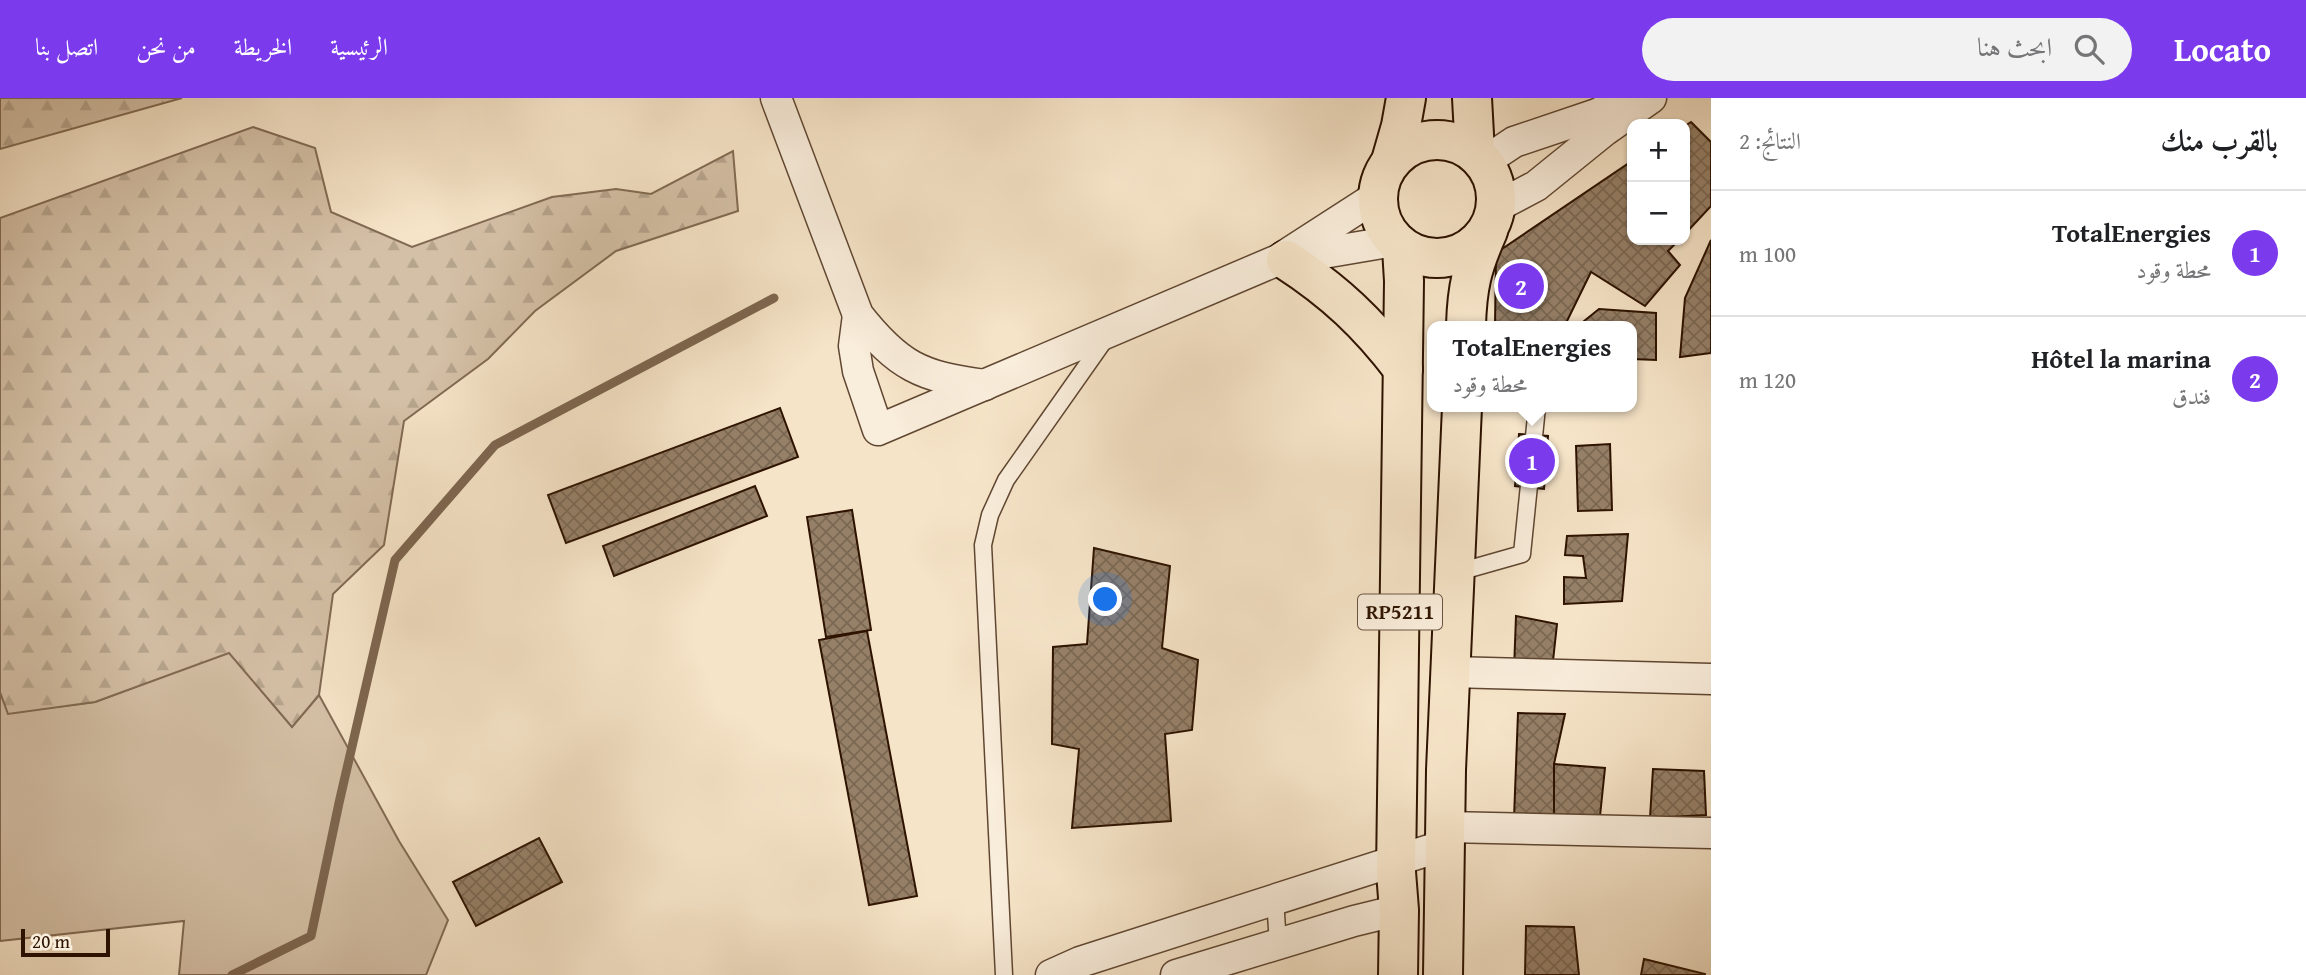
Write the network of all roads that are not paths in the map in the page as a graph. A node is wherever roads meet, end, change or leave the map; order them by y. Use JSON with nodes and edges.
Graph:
{"nodes":[{"id":1,"x":776,"y":98,"type":"edge"},
{"id":2,"x":1406,"y":98,"type":"edge"},
{"id":3,"x":1472,"y":98,"type":"edge"},
{"id":4,"x":1629,"y":98,"type":"edge"},
{"id":5,"x":1651,"y":98,"type":"edge"},
{"id":6,"x":1480,"y":158,"type":"junction"},
{"id":7,"x":1391,"y":160,"type":"junction"},
{"id":8,"x":1377,"y":195,"type":"junction"},
{"id":9,"x":1493,"y":218,"type":"junction"},
{"id":10,"x":1398,"y":245,"type":"junction"},
{"id":11,"x":1282,"y":260,"type":"junction"},
{"id":12,"x":858,"y":315,"type":"junction"},
{"id":13,"x":1465,"y":321,"type":"edge"},
{"id":14,"x":1111,"y":331,"type":"junction"},
{"id":15,"x":1403,"y":369,"type":"junction"},
{"id":16,"x":985,"y":385,"type":"junction"},
{"id":17,"x":1462,"y":412,"type":"edge"},
{"id":18,"x":1536,"y":412,"type":"edge"},
{"id":19,"x":1455,"y":573,"type":"junction"},
{"id":20,"x":1450,"y":672,"type":"junction"},
{"id":21,"x":1711,"y":678,"type":"edge"},
{"id":22,"x":1711,"y":833,"type":"edge"},
{"id":23,"x":1446,"y":836,"type":"junction"},
{"id":24,"x":1397,"y":860,"type":"junction"},
{"id":25,"x":1275,"y":899,"type":"junction"},
{"id":26,"x":1399,"y":910,"type":"junction"},
{"id":27,"x":1278,"y":944,"type":"junction"},
{"id":28,"x":1004,"y":975,"type":"edge"},
{"id":29,"x":1051,"y":975,"type":"edge"},
{"id":30,"x":1176,"y":975,"type":"edge"},
{"id":31,"x":1398,"y":975,"type":"edge"},
{"id":32,"x":1443,"y":975,"type":"edge"}],
"edges":[{"from":1,"to":12,"type":"street"},
{"from":2,"to":7,"type":"main road"},
{"from":3,"to":6,"type":"main road"},
{"from":4,"to":6,"type":"street"},
{"from":5,"to":9,"type":"street"},
{"from":6,"to":7,"type":"main road"},
{"from":6,"to":9,"type":"main road"},
{"from":7,"to":8,"type":"main road"},
{"from":8,"to":10,"type":"main road","number":"RP5211"},
{"from":8,"to":11,"type":"street"},
{"from":9,"to":10,"type":"main road"},
{"from":9,"to":13,"type":"main road"},
{"from":10,"to":11,"type":"street"},
{"from":10,"to":15,"type":"main road","number":"RP5211"},
{"from":11,"to":14,"type":"street"},
{"from":11,"to":15,"type":"main road"},
{"from":12,"to":16,"type":"street"},
{"from":12,"to":16,"type":"street"},
{"from":14,"to":16,"type":"street"},
{"from":14,"to":28,"type":"lane"},
{"from":15,"to":24,"type":"main road","number":"RP5211"},
{"from":17,"to":19,"type":"main road","number":"RP5211"},
{"from":18,"to":19,"type":"lane"},
{"from":19,"to":20,"type":"main road","number":"RP5211"},
{"from":20,"to":21,"type":"street"},
{"from":20,"to":23,"type":"main road","number":"RP5211"},
{"from":22,"to":23,"type":"street"},
{"from":23,"to":24,"type":"street"},
{"from":23,"to":32,"type":"main road","number":"RP5211"},
{"from":24,"to":25,"type":"street"},
{"from":24,"to":26,"type":"main road","number":"RP5211"},
{"from":25,"to":27,"type":"lane"},
{"from":25,"to":29,"type":"street"},
{"from":26,"to":27,"type":"street"},
{"from":26,"to":31,"type":"main road","number":"RP5211"},
{"from":27,"to":30,"type":"street"}]}
